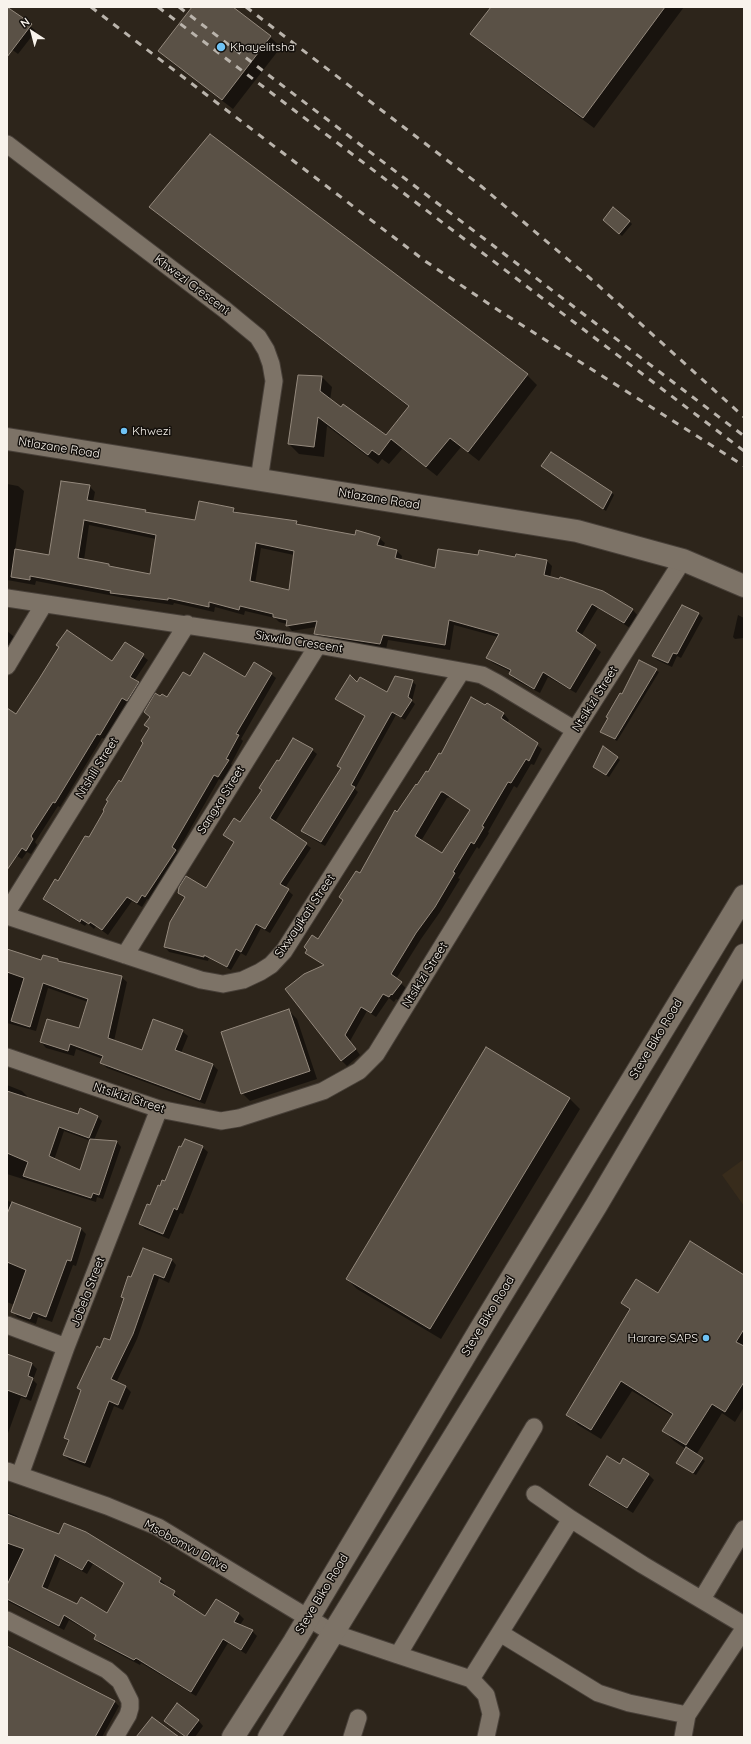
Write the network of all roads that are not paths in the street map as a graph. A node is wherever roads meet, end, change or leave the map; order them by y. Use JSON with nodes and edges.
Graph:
{"nodes":[{"id":1,"x":7,"y":144,"type":"edge"},
{"id":2,"x":7,"y":439,"type":"edge"},
{"id":3,"x":259,"y":480,"type":"junction"},
{"id":4,"x":683,"y":560,"type":"junction"},
{"id":5,"x":744,"y":586,"type":"edge"},
{"id":6,"x":7,"y":598,"type":"edge"},
{"id":7,"x":44,"y":604,"type":"junction"},
{"id":8,"x":187,"y":624,"type":"junction"},
{"id":9,"x":318,"y":645,"type":"junction"},
{"id":10,"x":7,"y":666,"type":"edge"},
{"id":11,"x":461,"y":672,"type":"junction"},
{"id":12,"x":575,"y":730,"type":"junction"},
{"id":13,"x":744,"y":896,"type":"edge"},
{"id":14,"x":7,"y":912,"type":"edge"},
{"id":15,"x":7,"y":916,"type":"edge"},
{"id":16,"x":125,"y":955,"type":"junction"},
{"id":17,"x":744,"y":955,"type":"edge"},
{"id":18,"x":7,"y":1057,"type":"edge"},
{"id":19,"x":159,"y":1109,"type":"junction"},
{"id":20,"x":7,"y":1325,"type":"edge"},
{"id":21,"x":66,"y":1347,"type":"junction"},
{"id":22,"x":534,"y":1427,"type":"dead end"},
{"id":23,"x":13,"y":1473,"type":"edge"},
{"id":24,"x":536,"y":1494,"type":"dead end"},
{"id":25,"x":570,"y":1519,"type":"junction"},
{"id":26,"x":744,"y":1530,"type":"edge"},
{"id":27,"x":702,"y":1600,"type":"junction"},
{"id":28,"x":308,"y":1618,"type":"junction"},
{"id":29,"x":7,"y":1620,"type":"edge"},
{"id":30,"x":744,"y":1625,"type":"edge"},
{"id":31,"x":744,"y":1629,"type":"edge"},
{"id":32,"x":333,"y":1633,"type":"junction"},
{"id":33,"x":500,"y":1633,"type":"junction"},
{"id":34,"x":398,"y":1655,"type":"junction"},
{"id":35,"x":471,"y":1679,"type":"junction"},
{"id":36,"x":687,"y":1715,"type":"junction"},
{"id":37,"x":358,"y":1718,"type":"dead end"},
{"id":38,"x":115,"y":1737,"type":"edge"},
{"id":39,"x":233,"y":1737,"type":"edge"},
{"id":40,"x":269,"y":1737,"type":"edge"},
{"id":41,"x":352,"y":1737,"type":"edge"},
{"id":42,"x":486,"y":1737,"type":"edge"},
{"id":43,"x":683,"y":1737,"type":"edge"}],
"edges":[{"from":1,"to":3,"type":"street","name":"Khwezi Crescent"},
{"from":2,"to":3,"type":"street","name":"Ntlazane Road"},
{"from":3,"to":4,"type":"street","name":"Ntlazane Road"},
{"from":4,"to":5,"type":"street","name":"Ntlazane Road"},
{"from":4,"to":12,"type":"street","name":"Ntsikizi Street"},
{"from":6,"to":7,"type":"street","name":"Sixwila Crescent"},
{"from":7,"to":8,"type":"street","name":"Sixwila Crescent"},
{"from":7,"to":10,"type":"street"},
{"from":8,"to":9,"type":"street","name":"Sixwila Crescent"},
{"from":8,"to":14,"type":"street","name":"Ntshili Street"},
{"from":9,"to":11,"type":"street","name":"Sixwila Crescent"},
{"from":9,"to":16,"type":"street","name":"Sangxa Street"},
{"from":11,"to":12,"type":"street","name":"Sixwila Crescent"},
{"from":11,"to":16,"type":"street","name":"Sixwayikati Street"},
{"from":12,"to":19,"type":"street","name":"Ntsikizi Street"},
{"from":13,"to":28,"type":"street","name":"Steve Biko Road"},
{"from":15,"to":16,"type":"street","name":"Sixwayikati Street"},
{"from":17,"to":32,"type":"street"},
{"from":18,"to":19,"type":"street","name":"Ntsikizi Street"},
{"from":19,"to":21,"type":"street","name":"Jobela Street"},
{"from":20,"to":21,"type":"street"},
{"from":21,"to":23,"type":"street","name":"Jobela Street"},
{"from":22,"to":34,"type":"street"},
{"from":23,"to":28,"type":"street","name":"Msobomvu Drive"},
{"from":24,"to":25,"type":"street"},
{"from":25,"to":27,"type":"street"},
{"from":25,"to":33,"type":"street"},
{"from":26,"to":27,"type":"street"},
{"from":27,"to":30,"type":"street"},
{"from":28,"to":32,"type":"street","name":"Msobomvu Drive"},
{"from":28,"to":39,"type":"street","name":"Steve Biko Road"},
{"from":29,"to":38,"type":"street"},
{"from":31,"to":36,"type":"street"},
{"from":32,"to":34,"type":"street","name":"Msobomvu Drive"},
{"from":32,"to":40,"type":"street"},
{"from":33,"to":35,"type":"street"},
{"from":33,"to":36,"type":"street"},
{"from":34,"to":35,"type":"street","name":"Msobomvu Drive"},
{"from":35,"to":42,"type":"street"},
{"from":36,"to":43,"type":"street"},
{"from":37,"to":41,"type":"street"}]}
